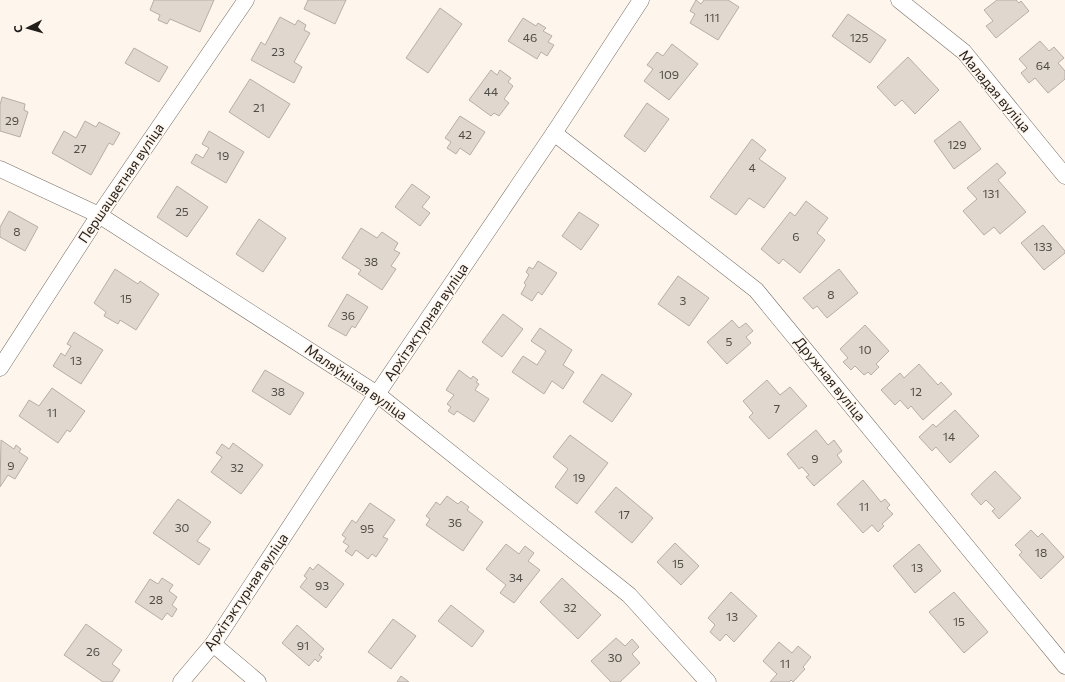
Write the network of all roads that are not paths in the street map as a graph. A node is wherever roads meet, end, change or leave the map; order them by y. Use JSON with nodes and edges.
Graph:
{"nodes":[{"id":1,"x":246,"y":0,"type":"edge"},
{"id":2,"x":641,"y":0,"type":"edge"},
{"id":3,"x":899,"y":0,"type":"edge"},
{"id":4,"x":554,"y":133,"type":"junction"},
{"id":5,"x":0,"y":169,"type":"edge"},
{"id":6,"x":1065,"y":176,"type":"edge"},
{"id":7,"x":99,"y":215,"type":"junction"},
{"id":8,"x":0,"y":368,"type":"edge"},
{"id":9,"x":377,"y":394,"type":"junction"},
{"id":10,"x":213,"y":644,"type":"junction"},
{"id":11,"x":1065,"y":666,"type":"edge"},
{"id":12,"x":181,"y":682,"type":"edge"},
{"id":13,"x":258,"y":682,"type":"edge"},
{"id":14,"x":708,"y":682,"type":"edge"}],
"edges":[{"from":1,"to":7,"type":"street","name":"Першацветная вуліца"},
{"from":2,"to":4,"type":"street","name":"Архітэктурная вуліца"},
{"from":3,"to":6,"type":"street","name":"Маладая вуліца"},
{"from":4,"to":9,"type":"street","name":"Архітэктурная вуліца"},
{"from":4,"to":11,"type":"street","name":"Дружная вуліца"},
{"from":5,"to":7,"type":"street","name":"Маляўнічая вуліца"},
{"from":7,"to":8,"type":"street","name":"Першацветная вуліца"},
{"from":7,"to":9,"type":"street","name":"Маляўнічая вуліца"},
{"from":9,"to":10,"type":"street","name":"Архітэктурная вуліца"},
{"from":9,"to":14,"type":"street","name":"Маляўнічая вуліца"},
{"from":10,"to":12,"type":"street","name":"Архітэктурная вуліца"},
{"from":10,"to":13,"type":"street"}]}
